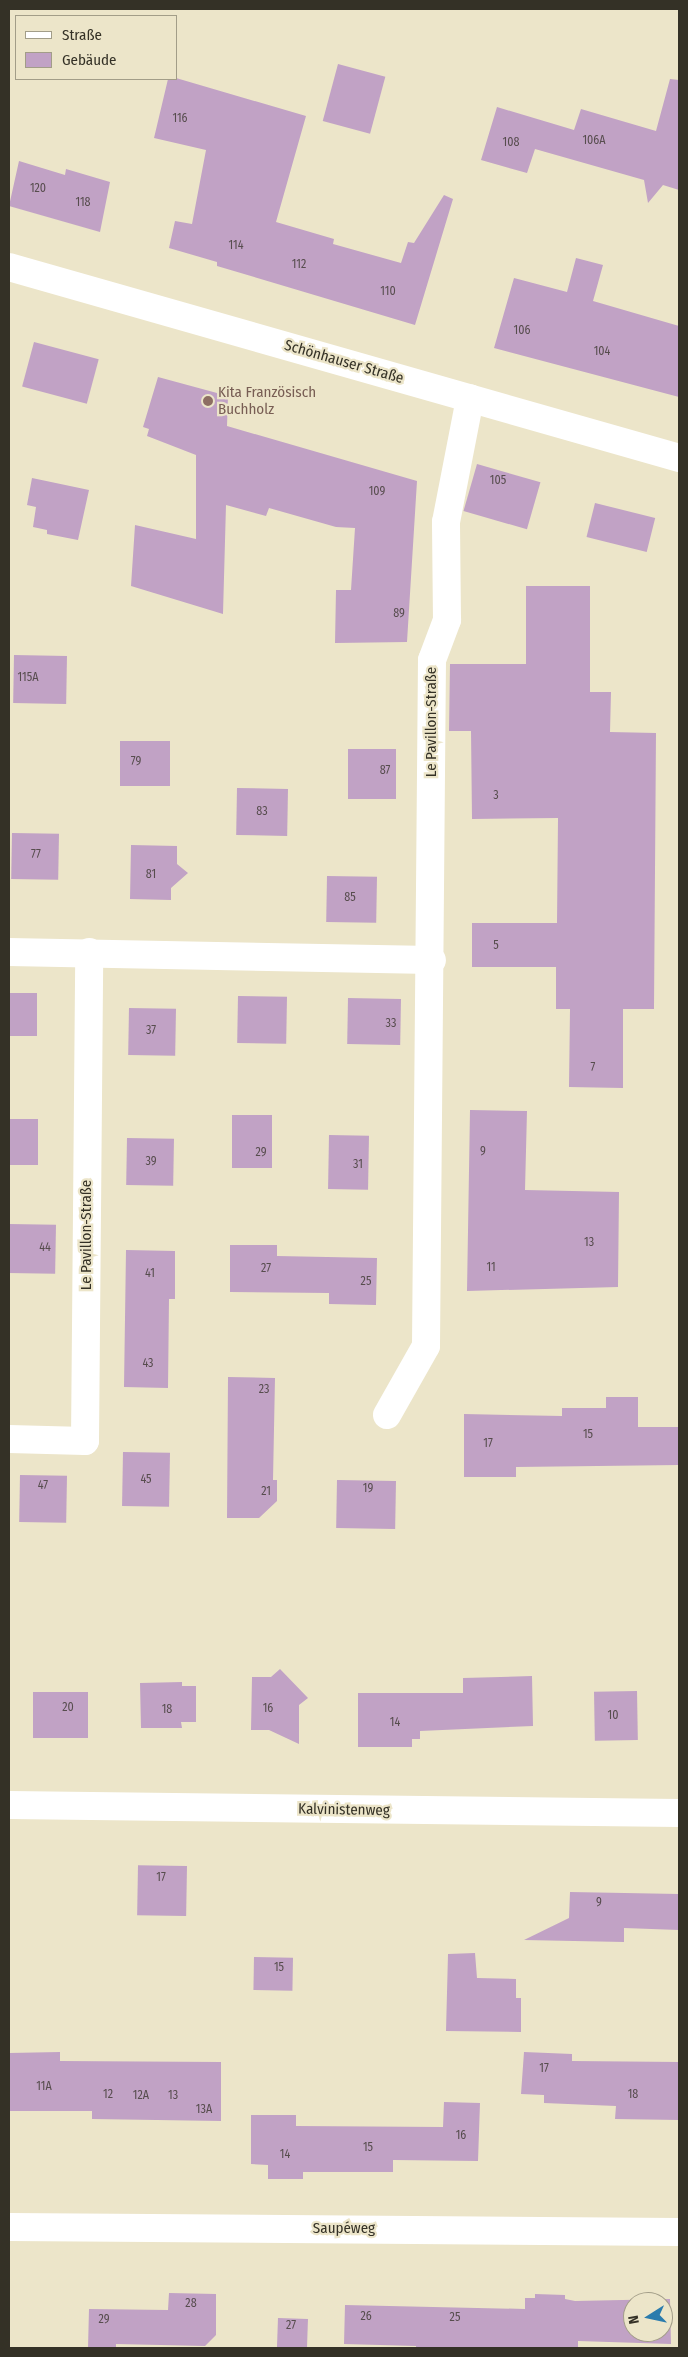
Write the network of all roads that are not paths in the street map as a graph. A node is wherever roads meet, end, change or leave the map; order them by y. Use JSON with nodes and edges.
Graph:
{"nodes":[{"id":1,"x":9,"y":267,"type":"edge"},
{"id":2,"x":470,"y":398,"type":"junction"},
{"id":3,"x":679,"y":458,"type":"edge"},
{"id":4,"x":9,"y":952,"type":"edge"},
{"id":5,"x":89,"y":952,"type":"junction"},
{"id":6,"x":432,"y":960,"type":"junction"},
{"id":7,"x":387,"y":1415,"type":"dead end"},
{"id":8,"x":9,"y":1439,"type":"edge"},
{"id":9,"x":9,"y":1804,"type":"edge"},
{"id":10,"x":679,"y":1813,"type":"edge"},
{"id":11,"x":9,"y":2227,"type":"edge"},
{"id":12,"x":679,"y":2232,"type":"edge"}],
"edges":[{"from":1,"to":2,"type":"street","name":"Schönhauser Straße"},
{"from":2,"to":3,"type":"street","name":"Schönhauser Straße"},
{"from":2,"to":6,"type":"street","name":"Le Pavillon-Straße"},
{"from":4,"to":5,"type":"street"},
{"from":5,"to":6,"type":"street"},
{"from":5,"to":8,"type":"street","name":"Le Pavillon-Straße"},
{"from":6,"to":7,"type":"street","name":"Le Pavillon-Straße"},
{"from":9,"to":10,"type":"street","name":"Kalvinistenweg"},
{"from":11,"to":12,"type":"street","name":"Saupéweg"}]}
